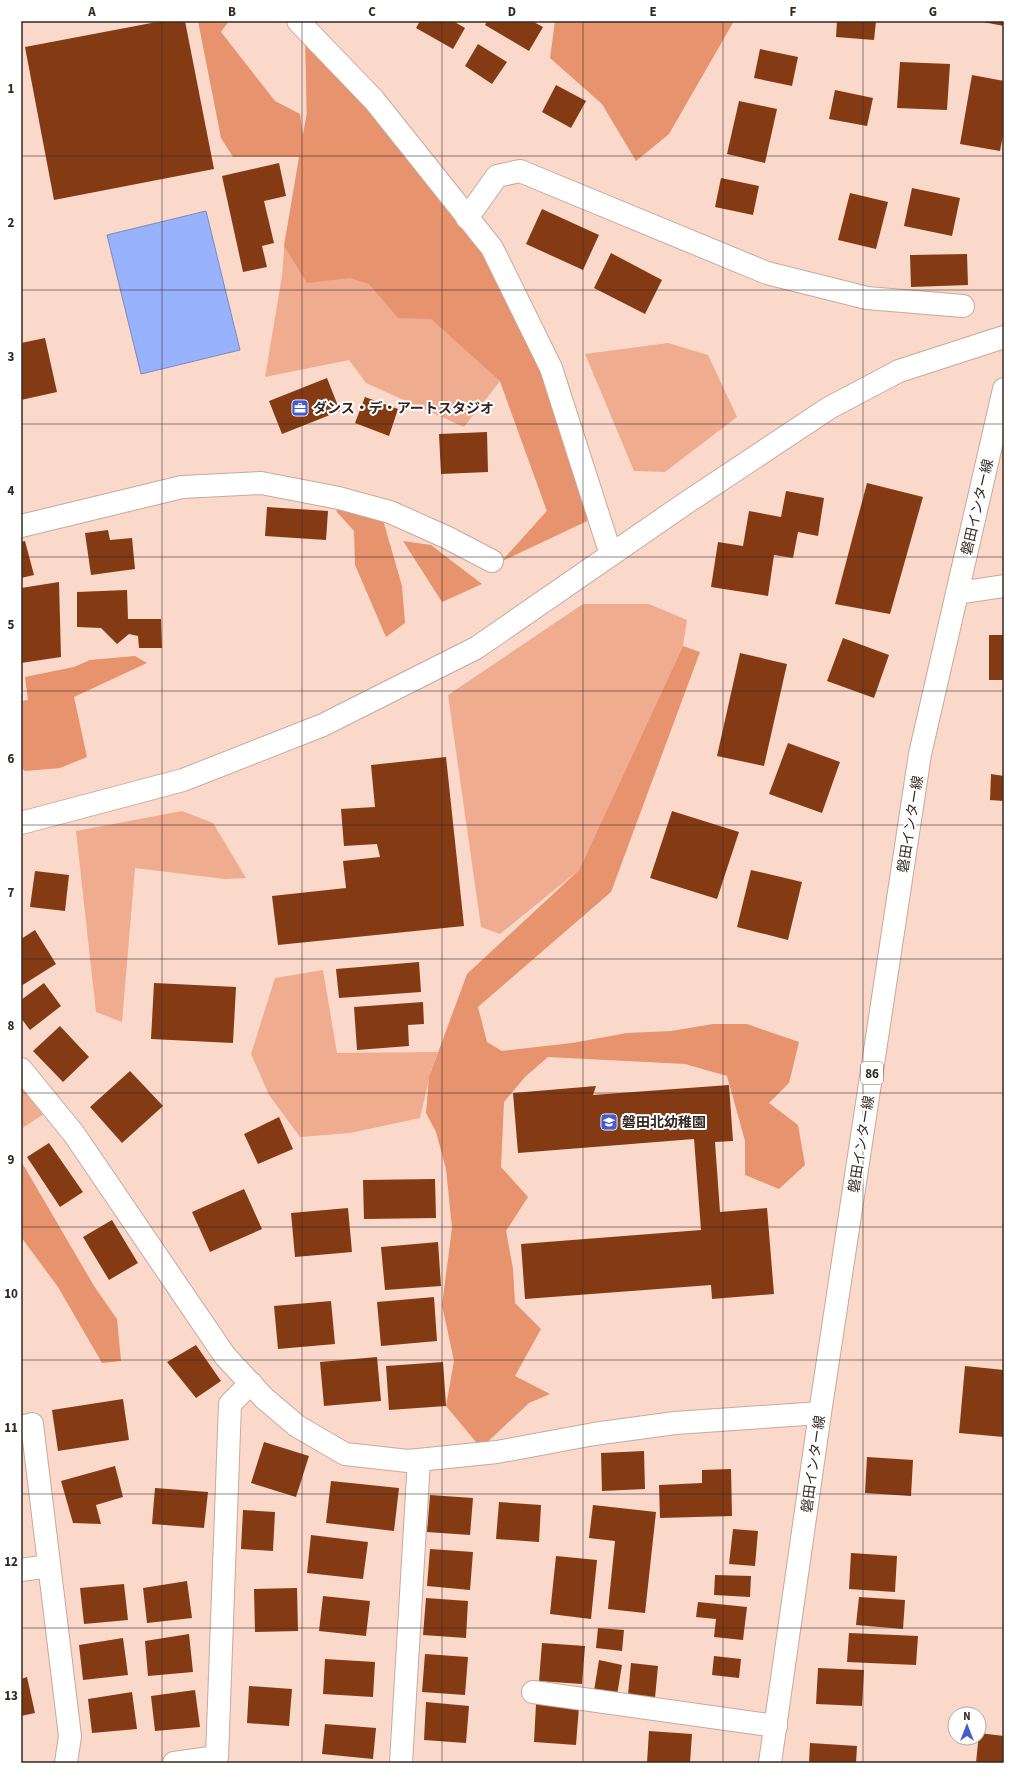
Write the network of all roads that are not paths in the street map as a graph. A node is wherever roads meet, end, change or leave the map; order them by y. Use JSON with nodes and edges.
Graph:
{"nodes":[{"id":1,"x":301,"y":22,"type":"edge"},
{"id":2,"x":467,"y":218,"type":"junction"},
{"id":3,"x":963,"y":306,"type":"dead end"},
{"id":4,"x":1004,"y":337,"type":"edge"},
{"id":5,"x":1004,"y":388,"type":"edge"},
{"id":6,"x":21,"y":526,"type":"edge"},
{"id":7,"x":611,"y":555,"type":"junction"},
{"id":8,"x":492,"y":561,"type":"dead end"},
{"id":9,"x":1004,"y":586,"type":"edge"},
{"id":10,"x":958,"y":593,"type":"junction"},
{"id":11,"x":21,"y":823,"type":"edge"},
{"id":12,"x":21,"y":1069,"type":"edge"},
{"id":13,"x":251,"y":1384,"type":"junction"},
{"id":14,"x":820,"y":1413,"type":"junction"},
{"id":15,"x":21,"y":1427,"type":"edge"},
{"id":16,"x":419,"y":1460,"type":"junction"},
{"id":17,"x":50,"y":1566,"type":"junction"},
{"id":18,"x":21,"y":1570,"type":"edge"},
{"id":19,"x":533,"y":1692,"type":"dead end"},
{"id":20,"x":776,"y":1726,"type":"junction"},
{"id":21,"x":217,"y":1760,"type":"edge"},
{"id":22,"x":66,"y":1763,"type":"edge"},
{"id":23,"x":174,"y":1763,"type":"edge"},
{"id":24,"x":401,"y":1763,"type":"edge"},
{"id":25,"x":770,"y":1763,"type":"edge"}],
"edges":[{"from":1,"to":2,"type":"street"},
{"from":2,"to":3,"type":"street"},
{"from":2,"to":7,"type":"street"},
{"from":4,"to":7,"type":"street"},
{"from":5,"to":10,"type":"street","name":"磐田インター線","number":"86"},
{"from":6,"to":8,"type":"street"},
{"from":7,"to":11,"type":"street"},
{"from":9,"to":10,"type":"street"},
{"from":10,"to":14,"type":"street","name":"磐田インター線","number":"86"},
{"from":12,"to":13,"type":"street"},
{"from":13,"to":16,"type":"street"},
{"from":13,"to":21,"type":"street"},
{"from":14,"to":16,"type":"street"},
{"from":14,"to":20,"type":"street","name":"磐田インター線","number":"86"},
{"from":15,"to":17,"type":"street"},
{"from":16,"to":24,"type":"street"},
{"from":17,"to":18,"type":"street"},
{"from":17,"to":22,"type":"street"},
{"from":19,"to":20,"type":"street"},
{"from":20,"to":25,"type":"street","name":"磐田インター線","number":"86"},
{"from":21,"to":23,"type":"street"}]}
